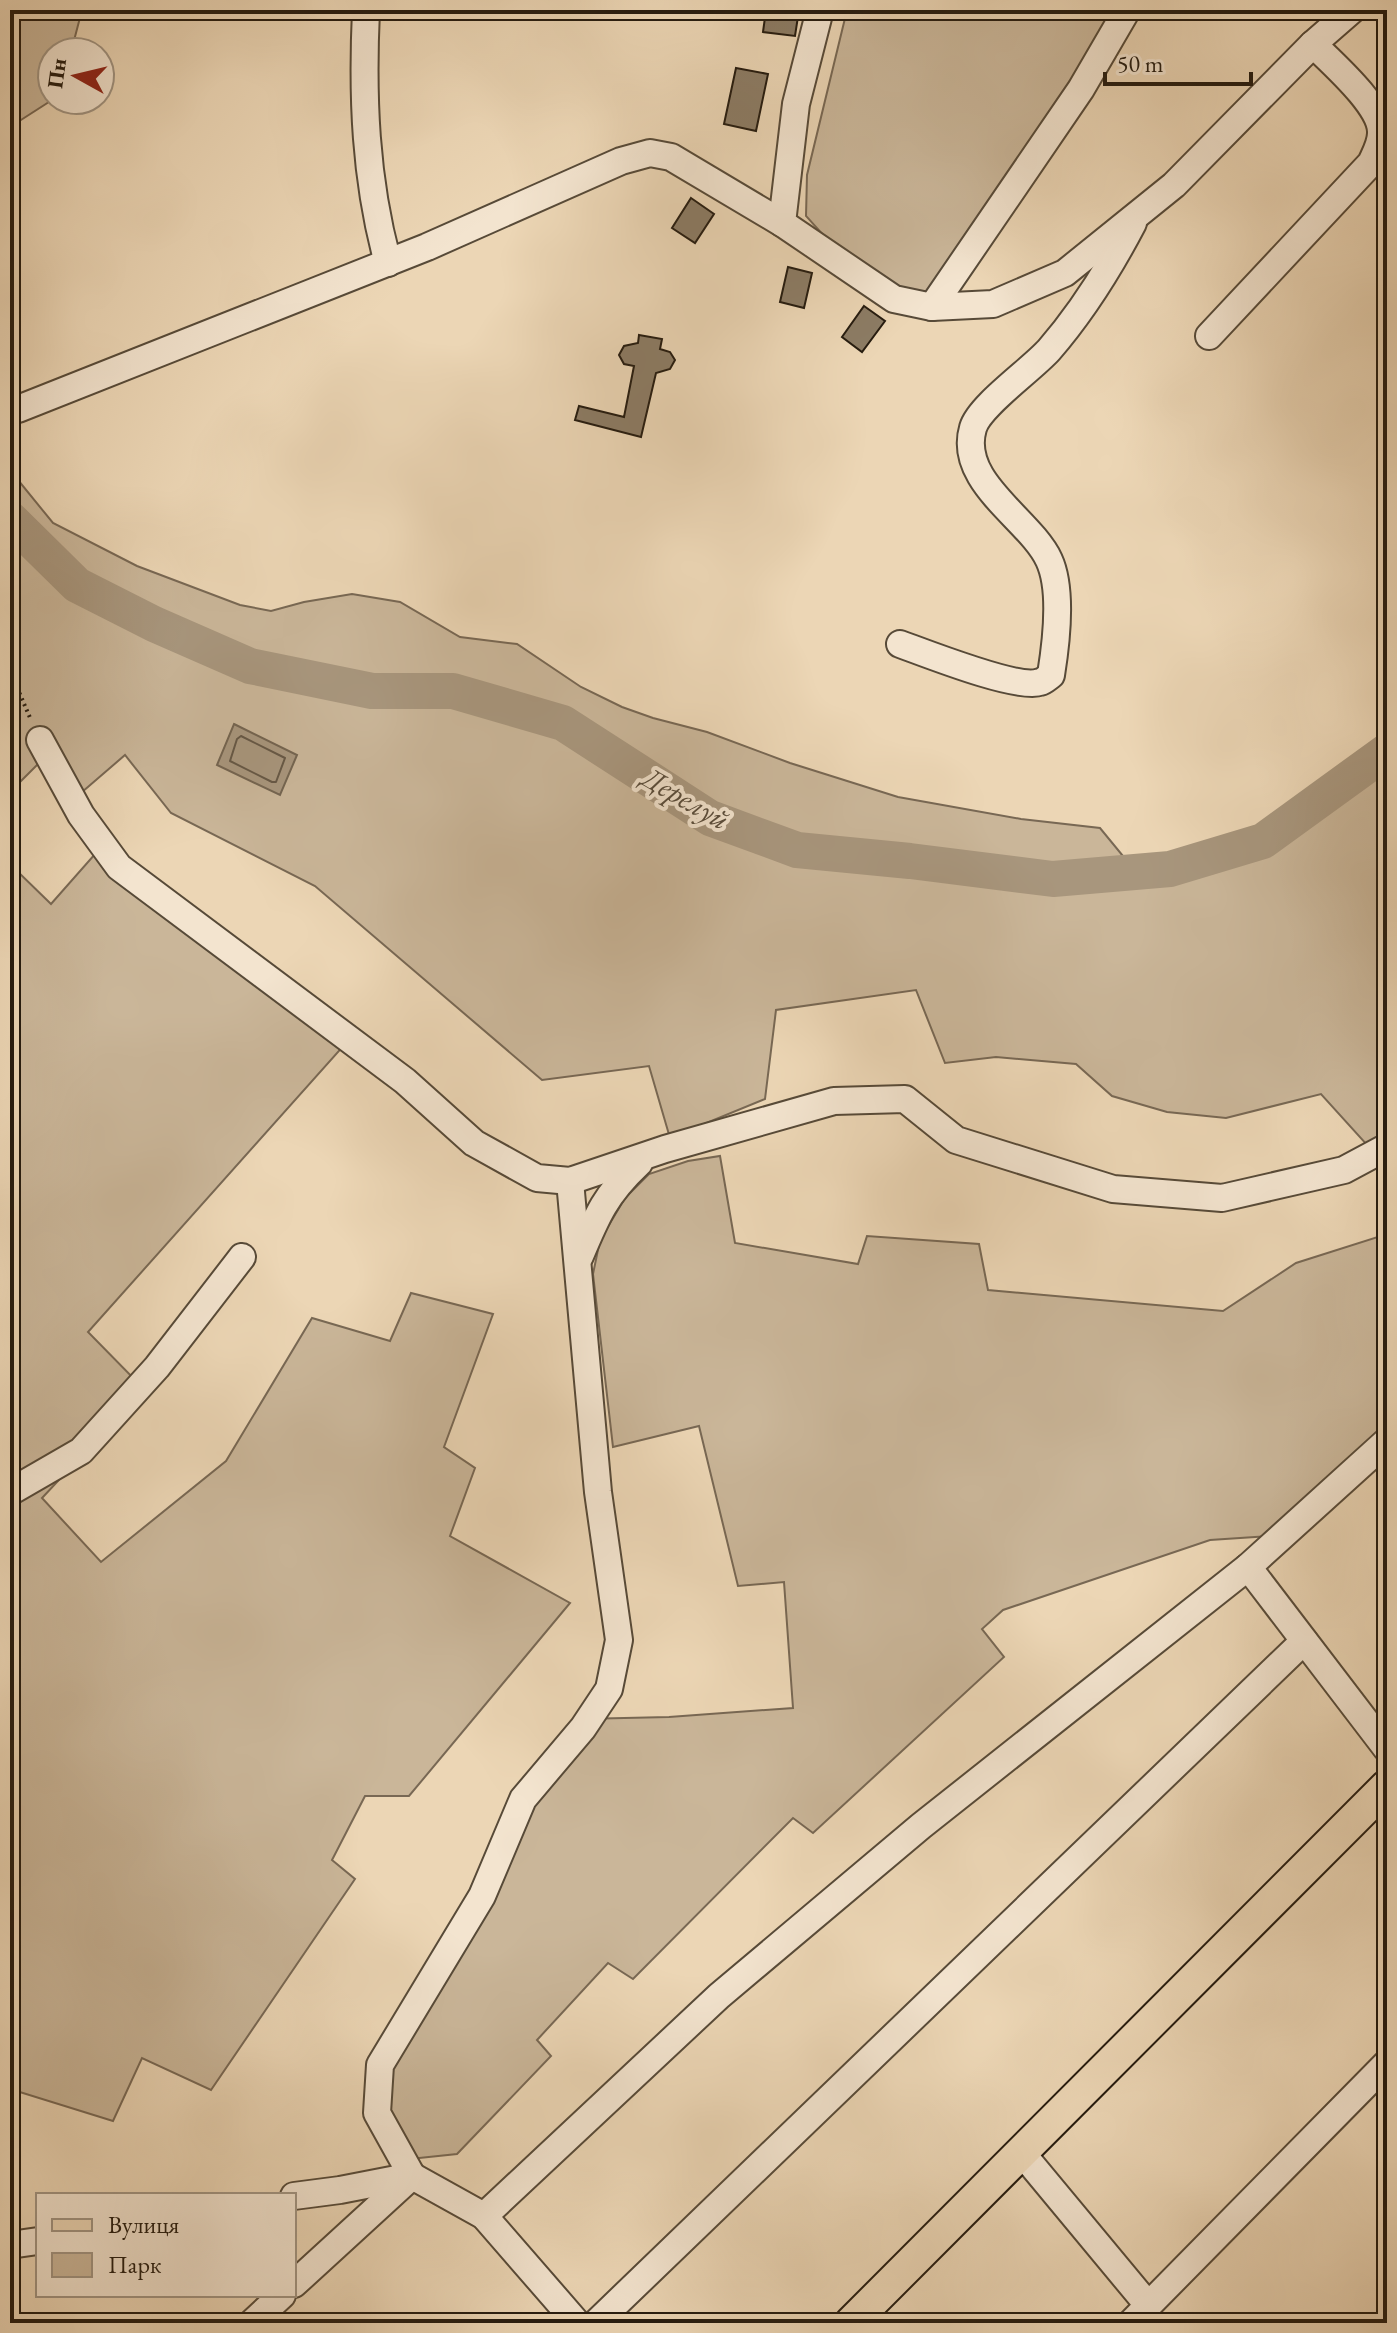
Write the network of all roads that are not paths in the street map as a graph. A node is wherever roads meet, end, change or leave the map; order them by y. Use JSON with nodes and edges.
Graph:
{"nodes":[{"id":1,"x":366,"y":10,"type":"edge"},
{"id":2,"x":820,"y":10,"type":"edge"},
{"id":3,"x":1127,"y":10,"type":"edge"},
{"id":4,"x":1352,"y":10,"type":"edge"},
{"id":5,"x":1313,"y":44,"type":"junction"},
{"id":6,"x":1139,"y":213,"type":"junction"},
{"id":7,"x":782,"y":223,"type":"junction"},
{"id":8,"x":388,"y":263,"type":"junction"},
{"id":9,"x":932,"y":307,"type":"junction"},
{"id":10,"x":1209,"y":336,"type":"dead end"},
{"id":11,"x":18,"y":409,"type":"dead end"},
{"id":12,"x":900,"y":644,"type":"dead end"},
{"id":13,"x":40,"y":740,"type":"road end"},
{"id":14,"x":1387,"y":1147,"type":"edge"},
{"id":15,"x":648,"y":1155,"type":"junction"},
{"id":16,"x":570,"y":1181,"type":"junction"},
{"id":17,"x":242,"y":1257,"type":"dead end"},
{"id":18,"x":577,"y":1264,"type":"junction"},
{"id":19,"x":1387,"y":1441,"type":"edge"},
{"id":20,"x":10,"y":1492,"type":"edge"},
{"id":21,"x":1248,"y":1567,"type":"junction"},
{"id":22,"x":1304,"y":1641,"type":"junction"},
{"id":23,"x":1387,"y":1749,"type":"edge"},
{"id":24,"x":1387,"y":1786,"type":"edge"},
{"id":25,"x":1387,"y":2063,"type":"edge"},
{"id":26,"x":1021,"y":2152,"type":"junction"},
{"id":27,"x":412,"y":2176,"type":"junction"},
{"id":28,"x":296,"y":2196,"type":"edge"},
{"id":29,"x":484,"y":2216,"type":"junction"},
{"id":30,"x":36,"y":2241,"type":"edge"},
{"id":31,"x":10,"y":2245,"type":"edge"},
{"id":32,"x":296,"y":2282,"type":"edge"},
{"id":33,"x":280,"y":2297,"type":"edge"},
{"id":34,"x":1139,"y":2314,"type":"edge"},
{"id":35,"x":252,"y":2323,"type":"edge"},
{"id":36,"x":577,"y":2323,"type":"edge"},
{"id":37,"x":596,"y":2323,"type":"edge"},
{"id":38,"x":851,"y":2323,"type":"edge"}],
"edges":[{"from":1,"to":8,"type":"street"},
{"from":2,"to":7,"type":"street"},
{"from":3,"to":9,"type":"street"},
{"from":4,"to":5,"type":"street"},
{"from":5,"to":6,"type":"street"},
{"from":5,"to":10,"type":"street"},
{"from":6,"to":9,"type":"street"},
{"from":6,"to":12,"type":"street"},
{"from":7,"to":8,"type":"street"},
{"from":7,"to":9,"type":"street"},
{"from":8,"to":11,"type":"street"},
{"from":13,"to":16,"type":"street"},
{"from":14,"to":15,"type":"street"},
{"from":15,"to":16,"type":"street"},
{"from":15,"to":18,"type":"street"},
{"from":16,"to":18,"type":"street"},
{"from":17,"to":20,"type":"street"},
{"from":18,"to":27,"type":"street"},
{"from":19,"to":21,"type":"street"},
{"from":21,"to":22,"type":"street"},
{"from":21,"to":29,"type":"street"},
{"from":22,"to":23,"type":"street"},
{"from":22,"to":37,"type":"street"},
{"from":24,"to":26,"type":"main road"},
{"from":25,"to":34,"type":"street"},
{"from":26,"to":34,"type":"street"},
{"from":26,"to":38,"type":"main road"},
{"from":27,"to":28,"type":"street"},
{"from":27,"to":29,"type":"street"},
{"from":27,"to":32,"type":"street"},
{"from":29,"to":36,"type":"street"},
{"from":30,"to":31,"type":"street"},
{"from":33,"to":35,"type":"street"}]}
